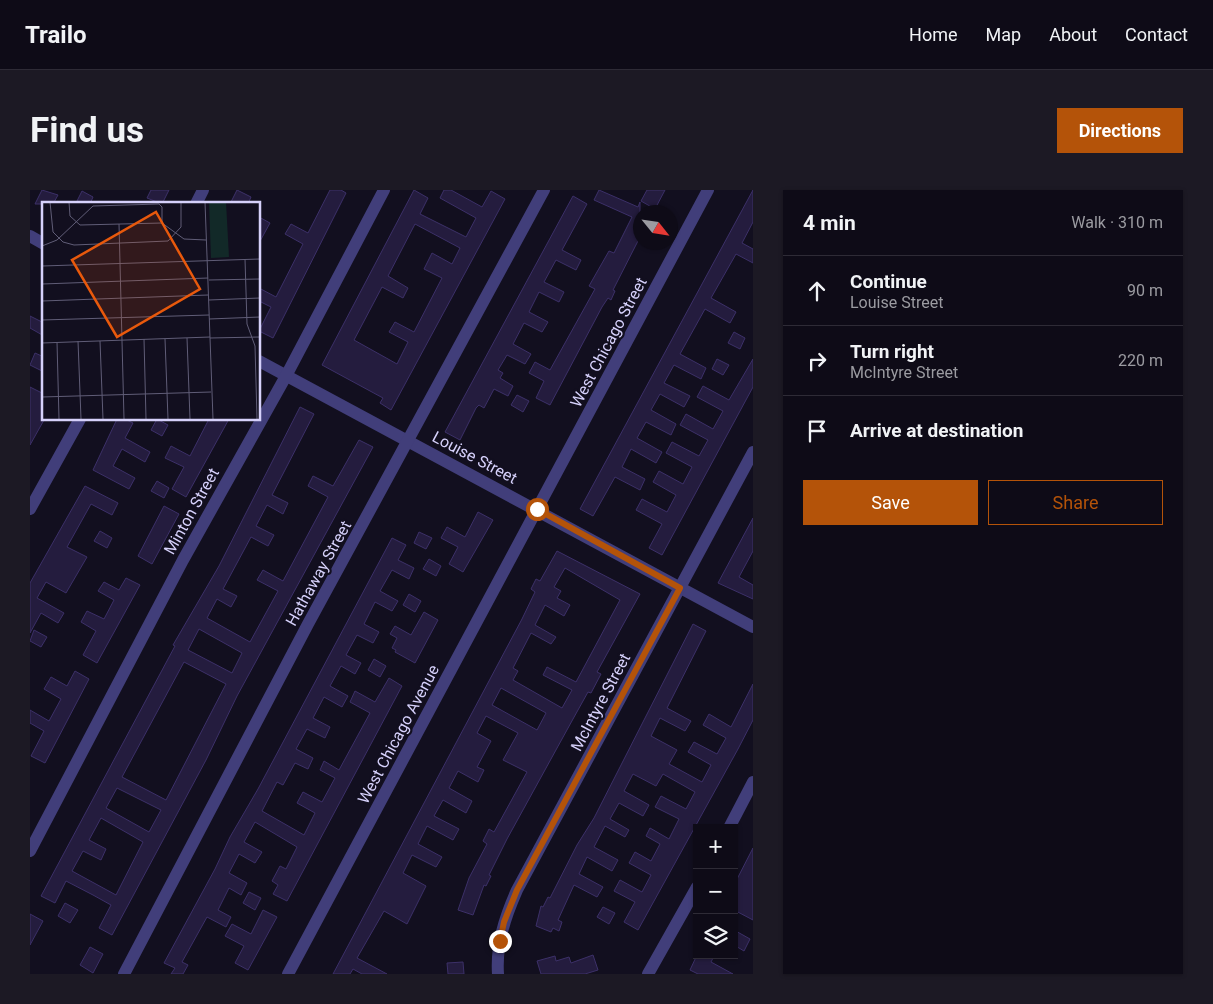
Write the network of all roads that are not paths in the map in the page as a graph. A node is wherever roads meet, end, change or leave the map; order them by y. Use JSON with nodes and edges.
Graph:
{"nodes":[{"id":1,"x":203,"y":190,"type":"edge"},
{"id":2,"x":384,"y":190,"type":"edge"},
{"id":3,"x":544,"y":190,"type":"edge"},
{"id":4,"x":708,"y":190,"type":"edge"},
{"id":5,"x":197,"y":202,"type":"edge"},
{"id":6,"x":30,"y":236,"type":"edge"},
{"id":7,"x":42,"y":243,"type":"edge"},
{"id":8,"x":260,"y":362,"type":"edge"},
{"id":9,"x":286,"y":376,"type":"junction"},
{"id":10,"x":79,"y":420,"type":"edge"},
{"id":11,"x":409,"y":440,"type":"junction"},
{"id":12,"x":753,"y":452,"type":"edge"},
{"id":13,"x":537,"y":509,"type":"junction"},
{"id":14,"x":30,"y":510,"type":"edge"},
{"id":15,"x":680,"y":588,"type":"junction"},
{"id":16,"x":753,"y":627,"type":"edge"},
{"id":17,"x":753,"y":782,"type":"edge"},
{"id":18,"x":731,"y":824,"type":"edge"},
{"id":19,"x":30,"y":850,"type":"edge"},
{"id":20,"x":693,"y":894,"type":"edge"},
{"id":21,"x":124,"y":974,"type":"edge"},
{"id":22,"x":288,"y":974,"type":"edge"},
{"id":23,"x":498,"y":974,"type":"edge"},
{"id":24,"x":649,"y":974,"type":"edge"}],
"edges":[{"from":1,"to":5,"type":"street"},
{"from":2,"to":9,"type":"street","name":"Minton Street"},
{"from":3,"to":11,"type":"street","name":"Hathaway Street"},
{"from":4,"to":13,"type":"street","name":"West Chicago Street"},
{"from":6,"to":7,"type":"street"},
{"from":8,"to":9,"type":"street","name":"Louise Street"},
{"from":9,"to":11,"type":"street","name":"Louise Street"},
{"from":9,"to":19,"type":"street","name":"Minton Street"},
{"from":10,"to":14,"type":"street"},
{"from":11,"to":13,"type":"street","name":"Louise Street"},
{"from":11,"to":21,"type":"street","name":"Hathaway Street"},
{"from":12,"to":15,"type":"street","name":"McIntyre Street"},
{"from":13,"to":15,"type":"street","name":"Louise Street"},
{"from":13,"to":22,"type":"street","name":"West Chicago Avenue"},
{"from":15,"to":16,"type":"street","name":"Louise Street"},
{"from":15,"to":23,"type":"street","name":"McIntyre Street"},
{"from":17,"to":18,"type":"street"},
{"from":20,"to":24,"type":"street"}]}
